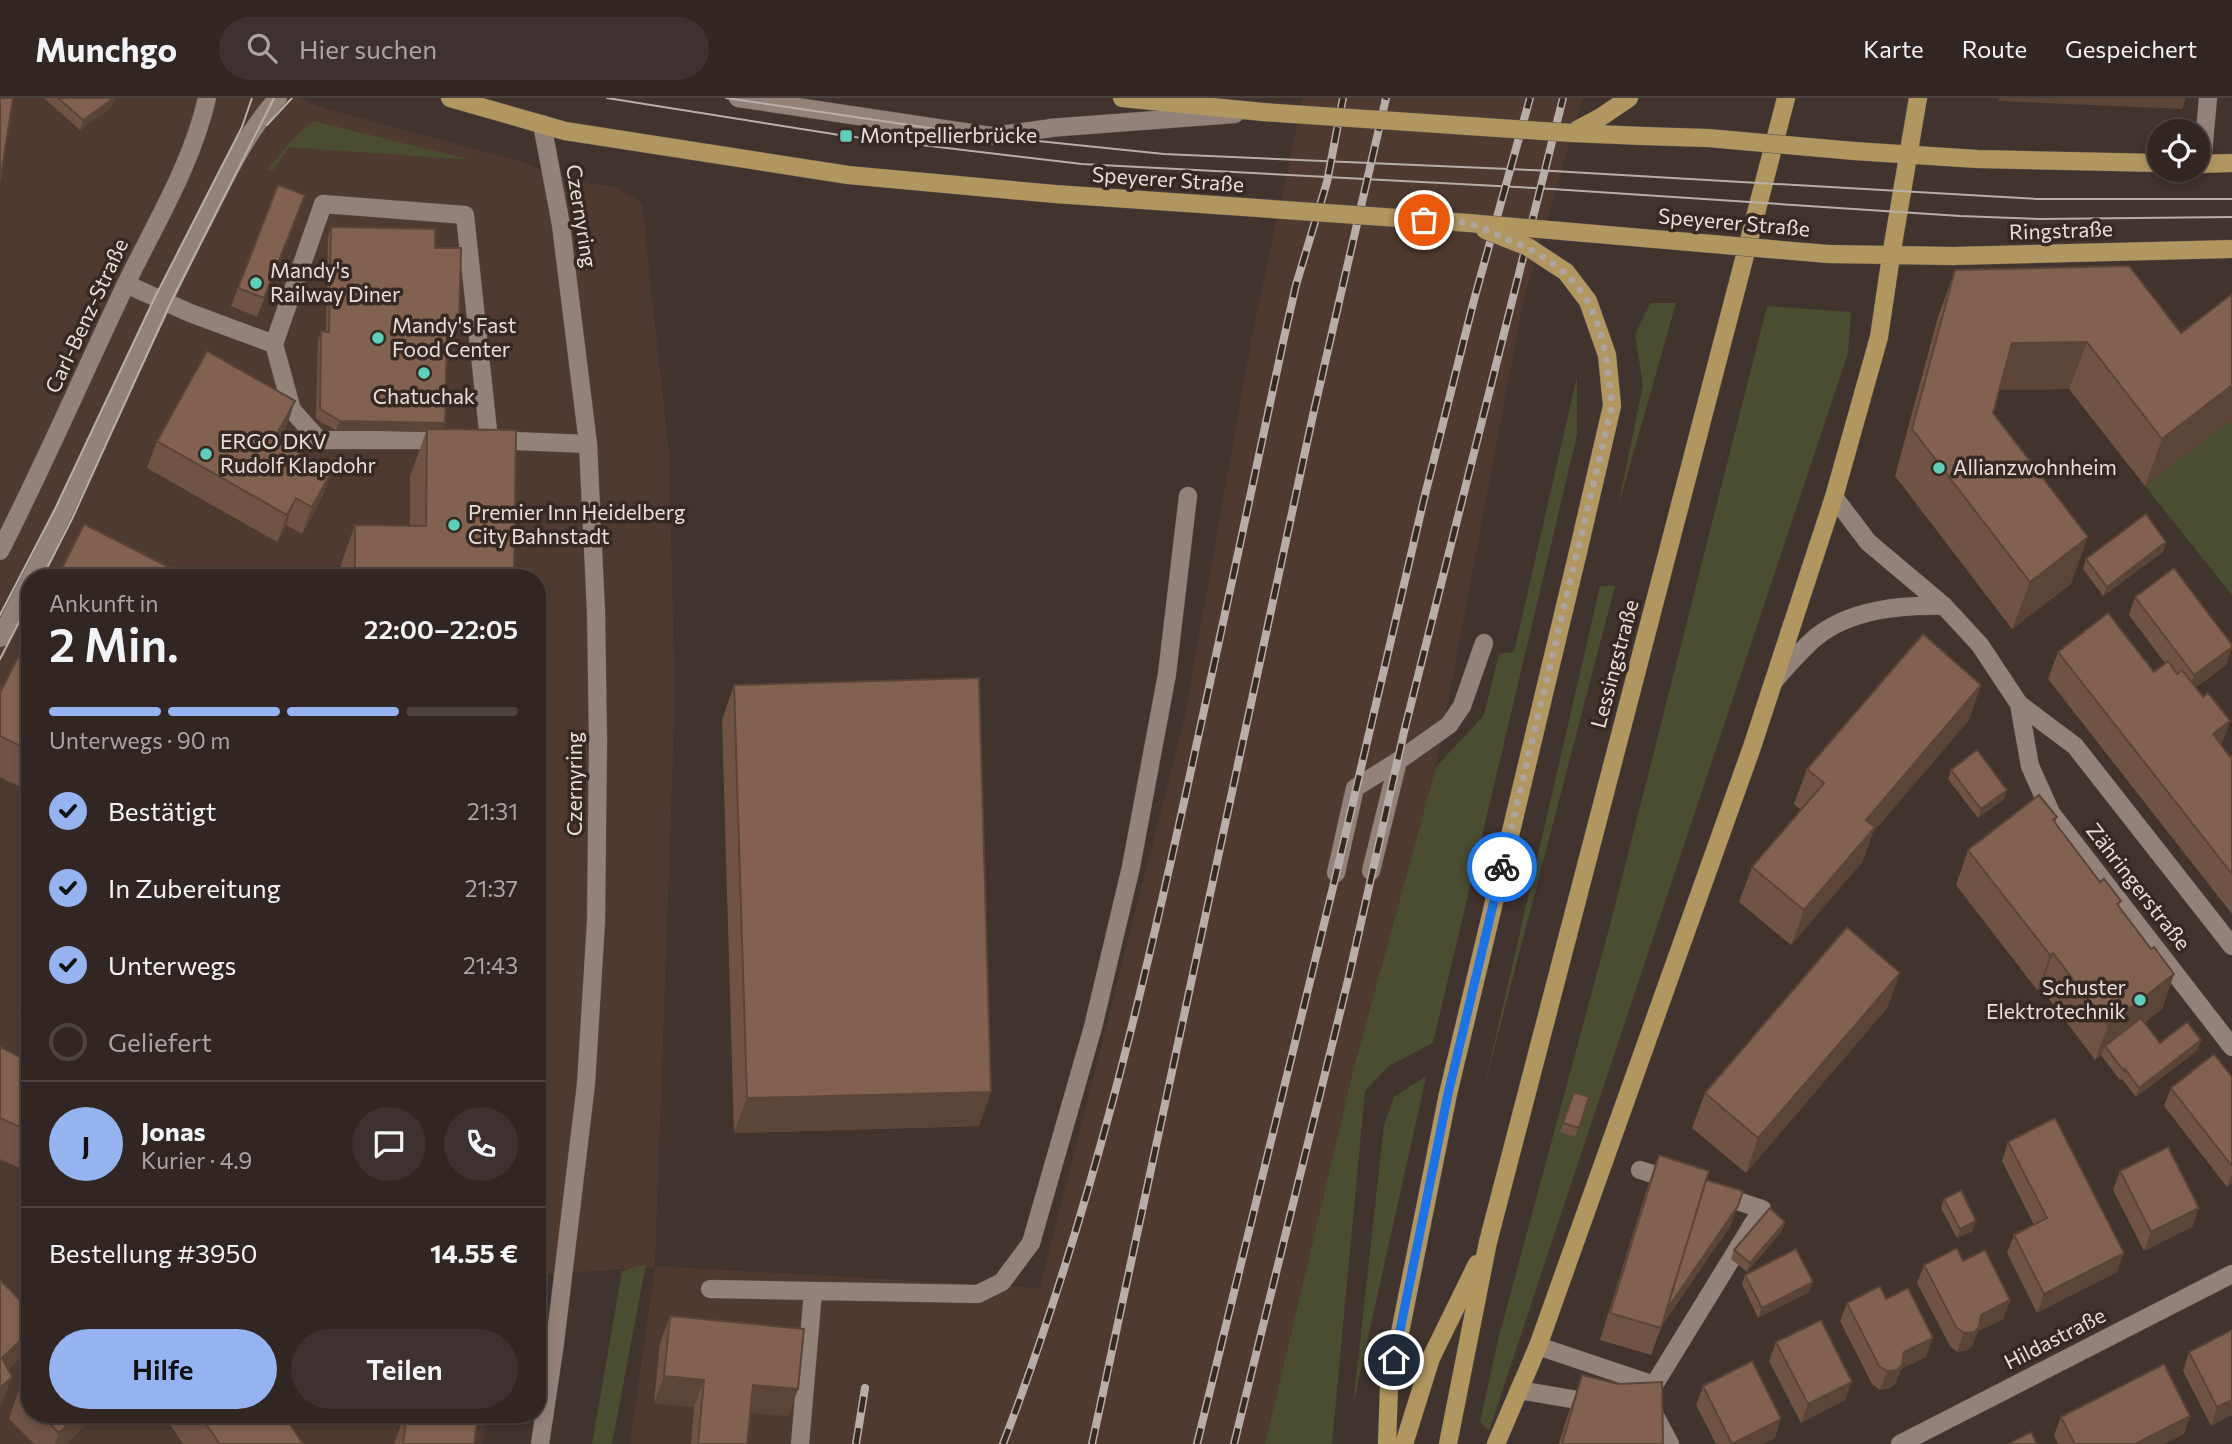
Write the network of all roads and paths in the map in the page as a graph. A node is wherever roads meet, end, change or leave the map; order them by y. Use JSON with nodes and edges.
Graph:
{"nodes":[{"id":1,"x":207,"y":98,"type":"edge"},
{"id":2,"x":278,"y":98,"type":"edge"},
{"id":3,"x":450,"y":98,"type":"edge"},
{"id":4,"x":738,"y":98,"type":"edge"},
{"id":5,"x":1122,"y":98,"type":"edge"},
{"id":6,"x":1629,"y":98,"type":"edge"},
{"id":7,"x":1786,"y":98,"type":"edge"},
{"id":8,"x":1918,"y":98,"type":"edge"},
{"id":9,"x":2208,"y":98,"type":"edge"},
{"id":10,"x":1263,"y":112,"type":"junction"},
{"id":11,"x":2205,"y":119,"type":"edge"},
{"id":12,"x":542,"y":124,"type":"junction"},
{"id":13,"x":1572,"y":133,"type":"junction"},
{"id":14,"x":1908,"y":155,"type":"junction"},
{"id":15,"x":2147,"y":163,"type":"edge"},
{"id":16,"x":2232,"y":163,"type":"edge"},
{"id":17,"x":2210,"y":164,"type":"edge"},
{"id":18,"x":1469,"y":223,"type":"junction"},
{"id":19,"x":2232,"y":249,"type":"edge"},
{"id":20,"x":1891,"y":256,"type":"junction"},
{"id":21,"x":126,"y":284,"type":"junction"},
{"id":22,"x":163,"y":300,"type":"junction"},
{"id":23,"x":274,"y":344,"type":"junction"},
{"id":24,"x":476,"y":440,"type":"junction"},
{"id":25,"x":588,"y":444,"type":"junction"},
{"id":26,"x":1188,"y":496,"type":"dead end"},
{"id":27,"x":1834,"y":497,"type":"junction"},
{"id":28,"x":0,"y":551,"type":"edge"},
{"id":29,"x":35,"y":569,"type":"edge"},
{"id":30,"x":21,"y":597,"type":"edge"},
{"id":31,"x":1944,"y":606,"type":"junction"},
{"id":32,"x":0,"y":638,"type":"edge"},
{"id":33,"x":1484,"y":643,"type":"dead end"},
{"id":34,"x":1774,"y":681,"type":"junction"},
{"id":35,"x":2019,"y":704,"type":"junction"},
{"id":36,"x":1398,"y":761,"type":"junction"},
{"id":37,"x":1371,"y":871,"type":"dead end"},
{"id":38,"x":1336,"y":873,"type":"dead end"},
{"id":39,"x":2232,"y":946,"type":"edge"},
{"id":40,"x":2232,"y":1047,"type":"edge"},
{"id":41,"x":1640,"y":1170,"type":"dead end"},
{"id":42,"x":1488,"y":1242,"type":"junction"},
{"id":43,"x":2232,"y":1274,"type":"edge"},
{"id":44,"x":710,"y":1289,"type":"dead end"},
{"id":45,"x":813,"y":1292,"type":"junction"},
{"id":46,"x":1538,"y":1346,"type":"junction"},
{"id":47,"x":1519,"y":1390,"type":"junction"},
{"id":48,"x":546,"y":1400,"type":"edge"},
{"id":49,"x":543,"y":1423,"type":"edge"},
{"id":50,"x":540,"y":1444,"type":"edge"},
{"id":51,"x":800,"y":1444,"type":"edge"},
{"id":52,"x":1387,"y":1444,"type":"edge"},
{"id":53,"x":1404,"y":1444,"type":"edge"},
{"id":54,"x":1448,"y":1444,"type":"edge"},
{"id":55,"x":1496,"y":1444,"type":"edge"},
{"id":56,"x":1670,"y":1444,"type":"edge"},
{"id":57,"x":1900,"y":1444,"type":"edge"}],
"edges":[{"from":1,"to":21,"type":"main road","name":"Carl-Benz-Straße"},
{"from":2,"to":22,"type":"main road"},
{"from":3,"to":12,"type":"main road","name":"Speyerer Straße"},
{"from":4,"to":10,"type":"main road"},
{"from":5,"to":10,"type":"main road"},
{"from":6,"to":13,"type":"main road"},
{"from":7,"to":42,"type":"main road","name":"Lessingstraße"},
{"from":8,"to":14,"type":"main road"},
{"from":9,"to":11,"type":"main road"},
{"from":10,"to":13,"type":"main road","bridge":true},
{"from":12,"to":18,"type":"main road","name":"Speyerer Straße","bridge":true},
{"from":12,"to":25,"type":"main road","name":"Czernyring"},
{"from":13,"to":14,"type":"main road","bridge":true},
{"from":14,"to":15,"type":"main road"},
{"from":14,"to":20,"type":"main road"},
{"from":16,"to":17,"type":"main road"},
{"from":18,"to":20,"type":"main road","name":"Speyerer Straße","bridge":true},
{"from":18,"to":52,"type":"main road","bridge":true},
{"from":19,"to":20,"type":"main road","name":"Ringstraße"},
{"from":20,"to":27,"type":"main road"},
{"from":21,"to":22,"type":"main road"},
{"from":21,"to":28,"type":"main road","name":"Carl-Benz-Straße"},
{"from":22,"to":23,"type":"main road"},
{"from":22,"to":29,"type":"main road"},
{"from":23,"to":24,"type":"main road"},
{"from":23,"to":24,"type":"main road"},
{"from":24,"to":25,"type":"main road"},
{"from":25,"to":48,"type":"main road","name":"Czernyring"},
{"from":26,"to":45,"type":"main road"},
{"from":27,"to":31,"type":"main road","name":"Zähringerstraße"},
{"from":27,"to":34,"type":"main road"},
{"from":30,"to":32,"type":"main road"},
{"from":31,"to":34,"type":"main road"},
{"from":31,"to":35,"type":"main road","name":"Zähringerstraße"},
{"from":33,"to":36,"type":"main road"},
{"from":34,"to":46,"type":"main road"},
{"from":35,"to":39,"type":"main road","name":"Zähringerstraße"},
{"from":35,"to":40,"type":"main road","name":"Zähringerstraße"},
{"from":36,"to":37,"type":"main road"},
{"from":36,"to":38,"type":"main road"},
{"from":41,"to":46,"type":"main road"},
{"from":42,"to":53,"type":"main road","name":"Lessingstraße"},
{"from":42,"to":54,"type":"main road","name":"Lessingstraße"},
{"from":43,"to":57,"type":"main road","name":"Hildastraße"},
{"from":44,"to":45,"type":"main road"},
{"from":45,"to":51,"type":"main road"},
{"from":46,"to":47,"type":"main road"},
{"from":47,"to":55,"type":"main road"},
{"from":47,"to":56,"type":"main road"},
{"from":49,"to":50,"type":"main road","name":"Czernyring"}]}
